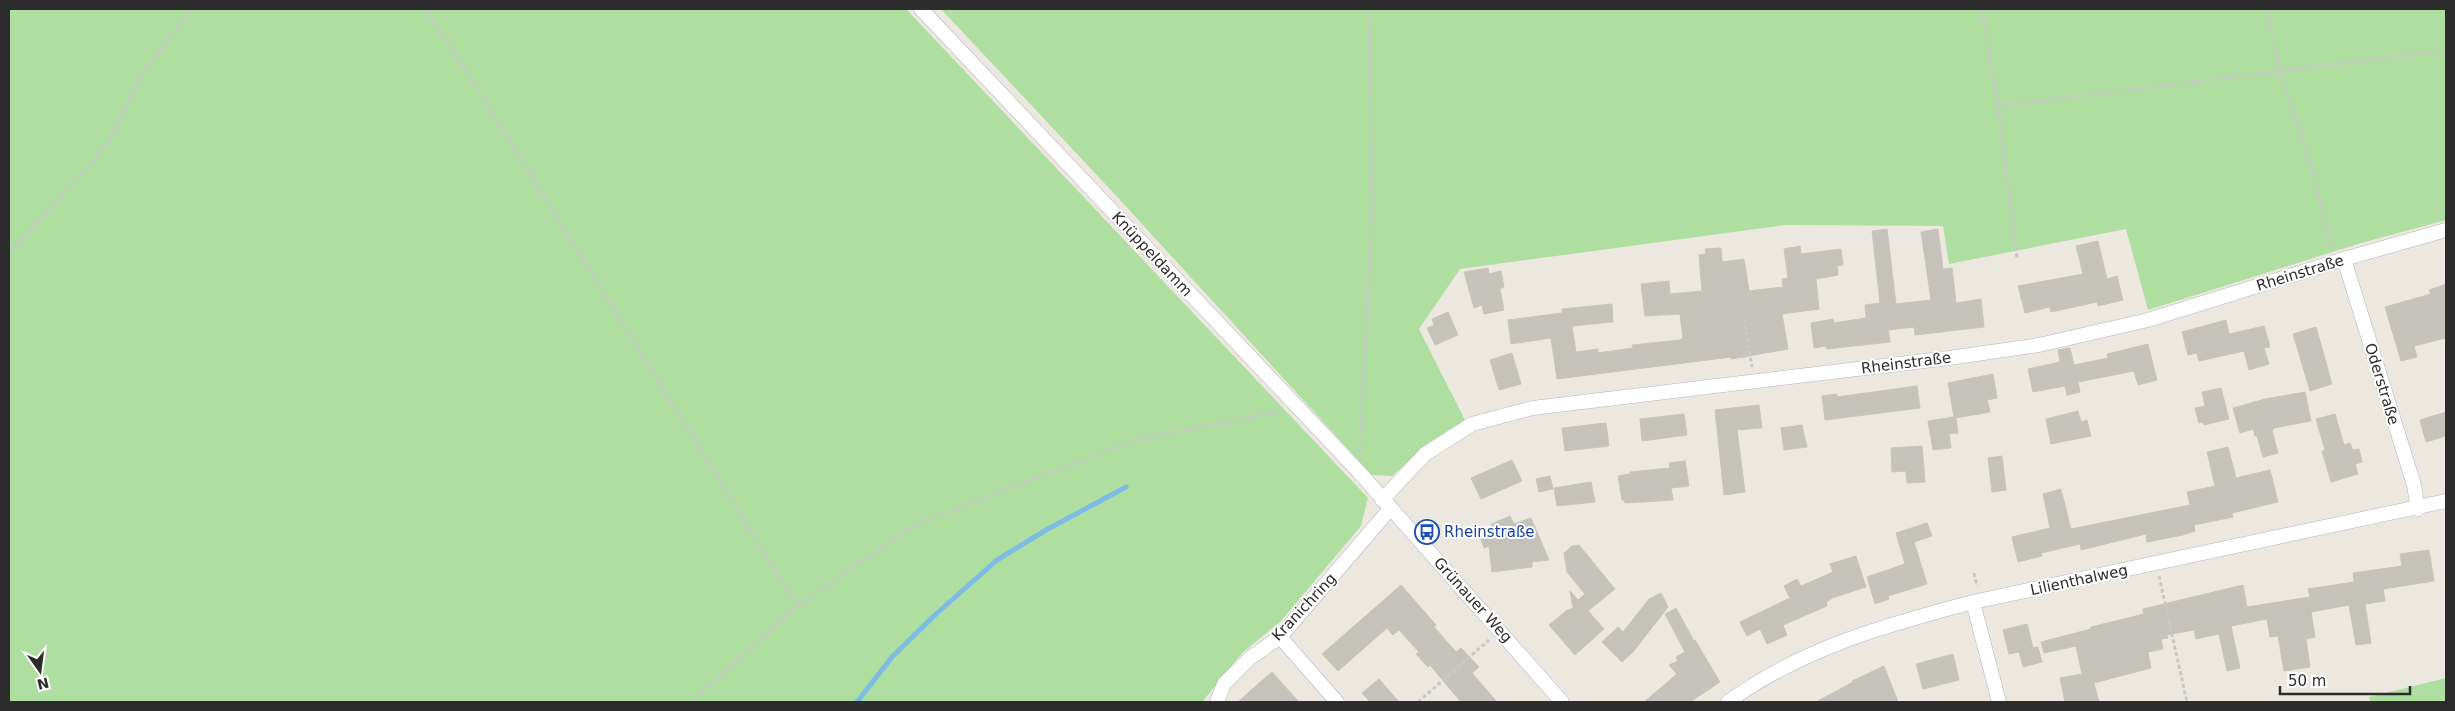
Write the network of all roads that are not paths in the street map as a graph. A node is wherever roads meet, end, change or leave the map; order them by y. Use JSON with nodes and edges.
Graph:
{"nodes":[{"id":1,"x":921,"y":9,"type":"edge"},
{"id":2,"x":2446,"y":230,"type":"edge"},
{"id":3,"x":2344,"y":259,"type":"junction"},
{"id":4,"x":2446,"y":501,"type":"edge"},
{"id":5,"x":1386,"y":504,"type":"junction"},
{"id":6,"x":2418,"y":509,"type":"junction"},
{"id":7,"x":1973,"y":602,"type":"junction"},
{"id":8,"x":1280,"y":637,"type":"junction"},
{"id":9,"x":1217,"y":702,"type":"edge"},
{"id":10,"x":1337,"y":702,"type":"edge"},
{"id":11,"x":1562,"y":702,"type":"edge"},
{"id":12,"x":1728,"y":702,"type":"edge"},
{"id":13,"x":1999,"y":702,"type":"edge"}],
"edges":[{"from":1,"to":5,"type":"street","name":"Knüppeldamm"},
{"from":2,"to":3,"type":"street","name":"Rheinstraße"},
{"from":3,"to":5,"type":"street","name":"Rheinstraße"},
{"from":3,"to":6,"type":"street","name":"Oderstraße"},
{"from":4,"to":6,"type":"street","name":"Lilienthalweg"},
{"from":5,"to":8,"type":"street","name":"Kranichring"},
{"from":5,"to":11,"type":"street","name":"Grünauer Weg"},
{"from":6,"to":7,"type":"street","name":"Lilienthalweg"},
{"from":7,"to":12,"type":"street","name":"Lilienthalweg"},
{"from":7,"to":13,"type":"street"},
{"from":8,"to":9,"type":"street","name":"Kranichring"},
{"from":8,"to":10,"type":"street"}]}
